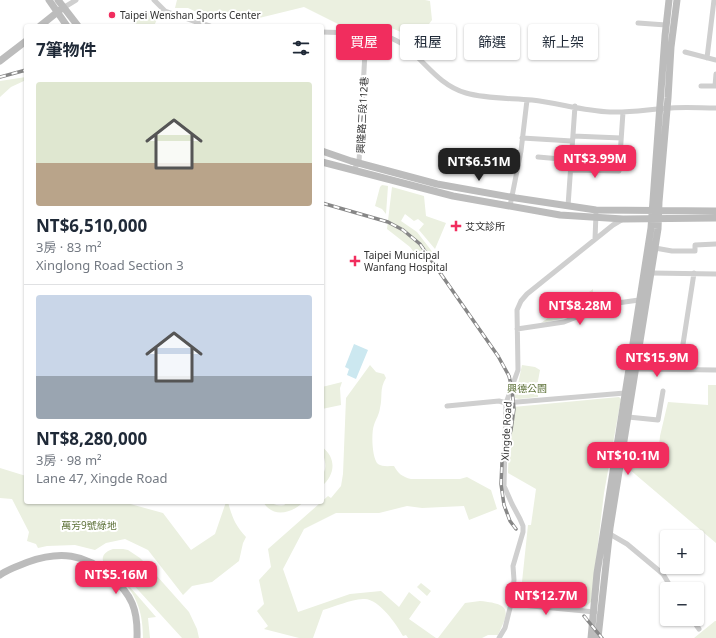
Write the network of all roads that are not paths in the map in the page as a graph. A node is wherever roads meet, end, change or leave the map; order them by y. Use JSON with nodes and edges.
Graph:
{"nodes":[{"id":1,"x":49,"y":0,"type":"edge"},
{"id":2,"x":58,"y":0,"type":"edge"},
{"id":3,"x":76,"y":0,"type":"edge"},
{"id":4,"x":154,"y":0,"type":"edge"},
{"id":5,"x":669,"y":0,"type":"edge"},
{"id":6,"x":677,"y":0,"type":"edge"},
{"id":7,"x":714,"y":0,"type":"edge"},
{"id":8,"x":60,"y":9,"type":"junction"},
{"id":9,"x":638,"y":23,"type":"dead end"},
{"id":10,"x":42,"y":24,"type":"edge"},
{"id":11,"x":66,"y":24,"type":"edge"},
{"id":12,"x":76,"y":24,"type":"edge"},
{"id":13,"x":203,"y":24,"type":"edge"},
{"id":14,"x":666,"y":25,"type":"junction"},
{"id":15,"x":324,"y":32,"type":"edge"},
{"id":16,"x":336,"y":33,"type":"edge"},
{"id":17,"x":392,"y":40,"type":"edge"},
{"id":18,"x":24,"y":43,"type":"edge"},
{"id":19,"x":685,"y":52,"type":"dead end"},
{"id":20,"x":707,"y":58,"type":"junction"},
{"id":21,"x":365,"y":60,"type":"edge"},
{"id":22,"x":716,"y":60,"type":"edge"},
{"id":23,"x":0,"y":61,"type":"edge"},
{"id":24,"x":716,"y":74,"type":"edge"},
{"id":25,"x":701,"y":86,"type":"dead end"},
{"id":26,"x":716,"y":86,"type":"edge"},
{"id":27,"x":527,"y":100,"type":"junction"},
{"id":28,"x":575,"y":106,"type":"junction"},
{"id":29,"x":667,"y":108,"type":"junction"},
{"id":30,"x":716,"y":108,"type":"edge"},
{"id":31,"x":659,"y":109,"type":"junction"},
{"id":32,"x":623,"y":112,"type":"junction"},
{"id":33,"x":522,"y":138,"type":"junction"},
{"id":34,"x":621,"y":138,"type":"junction"},
{"id":35,"x":572,"y":139,"type":"junction"},
{"id":36,"x":324,"y":152,"type":"edge"},
{"id":37,"x":538,"y":157,"type":"dead end"},
{"id":38,"x":572,"y":160,"type":"junction"},
{"id":39,"x":324,"y":162,"type":"edge"},
{"id":40,"x":359,"y":162,"type":"junction"},
{"id":41,"x":354,"y":169,"type":"junction"},
{"id":42,"x":571,"y":170,"type":"junction"},
{"id":43,"x":512,"y":197,"type":"junction"},
{"id":44,"x":510,"y":206,"type":"junction"},
{"id":45,"x":568,"y":206,"type":"junction"},
{"id":46,"x":716,"y":211,"type":"edge"},
{"id":47,"x":596,"y":214,"type":"junction"},
{"id":48,"x":655,"y":215,"type":"junction"},
{"id":49,"x":716,"y":218,"type":"edge"},
{"id":50,"x":623,"y":219,"type":"junction"},
{"id":51,"x":595,"y":239,"type":"junction"},
{"id":52,"x":716,"y":244,"type":"edge"},
{"id":53,"x":655,"y":248,"type":"junction"},
{"id":54,"x":651,"y":273,"type":"junction"},
{"id":55,"x":694,"y":273,"type":"junction"},
{"id":56,"x":716,"y":274,"type":"edge"},
{"id":57,"x":639,"y":300,"type":"junction"},
{"id":58,"x":517,"y":329,"type":"junction"},
{"id":59,"x":632,"y":369,"type":"junction"},
{"id":60,"x":679,"y":370,"type":"junction"},
{"id":61,"x":716,"y":370,"type":"edge"},
{"id":62,"x":663,"y":391,"type":"dead end"},
{"id":63,"x":625,"y":393,"type":"junction"},
{"id":64,"x":506,"y":403,"type":"junction"},
{"id":65,"x":447,"y":406,"type":"dead end"},
{"id":66,"x":628,"y":417,"type":"junction"},
{"id":67,"x":607,"y":532,"type":"junction"},
{"id":68,"x":0,"y":576,"type":"edge"},
{"id":69,"x":668,"y":582,"type":"edge"},
{"id":70,"x":511,"y":604,"type":"junction"},
{"id":71,"x":597,"y":612,"type":"junction"},
{"id":72,"x":697,"y":626,"type":"edge"},
{"id":73,"x":699,"y":629,"type":"dead end"},
{"id":74,"x":137,"y":638,"type":"edge"},
{"id":75,"x":499,"y":638,"type":"edge"},
{"id":76,"x":591,"y":638,"type":"edge"},
{"id":77,"x":598,"y":638,"type":"edge"}],
"edges":[{"from":1,"to":8,"type":"main road"},
{"from":2,"to":8,"type":"main road"},
{"from":3,"to":8,"type":"street"},
{"from":4,"to":13,"type":"street"},
{"from":5,"to":14,"type":"main road"},
{"from":6,"to":29,"type":"main road"},
{"from":7,"to":20,"type":"street"},
{"from":8,"to":10,"type":"main road"},
{"from":8,"to":11,"type":"main road"},
{"from":8,"to":12,"type":"main road"},
{"from":9,"to":14,"type":"street"},
{"from":14,"to":31,"type":"main road"},
{"from":15,"to":16,"type":"street"},
{"from":17,"to":27,"type":"street"},
{"from":18,"to":23,"type":"main road"},
{"from":19,"to":20,"type":"street"},
{"from":20,"to":22,"type":"street"},
{"from":21,"to":40,"type":"street","name":"興隆路三段112巷"},
{"from":24,"to":26,"type":"street"},
{"from":25,"to":26,"type":"street"},
{"from":27,"to":28,"type":"street"},
{"from":27,"to":33,"type":"street"},
{"from":28,"to":32,"type":"street"},
{"from":28,"to":35,"type":"street"},
{"from":29,"to":30,"type":"street"},
{"from":29,"to":31,"type":"street"},
{"from":29,"to":48,"type":"main road"},
{"from":31,"to":32,"type":"street"},
{"from":31,"to":48,"type":"main road"},
{"from":32,"to":34,"type":"street"},
{"from":33,"to":35,"type":"street"},
{"from":33,"to":43,"type":"street"},
{"from":34,"to":35,"type":"street"},
{"from":34,"to":42,"type":"street"},
{"from":35,"to":38,"type":"street"},
{"from":36,"to":40,"type":"main road"},
{"from":37,"to":38,"type":"street"},
{"from":38,"to":42,"type":"street"},
{"from":39,"to":41,"type":"main road"},
{"from":40,"to":41,"type":"street","name":"興隆路三段112巷"},
{"from":40,"to":43,"type":"main road"},
{"from":41,"to":44,"type":"main road"},
{"from":42,"to":45,"type":"street"},
{"from":43,"to":44,"type":"street"},
{"from":43,"to":45,"type":"main road"},
{"from":44,"to":47,"type":"main road"},
{"from":45,"to":47,"type":"main road"},
{"from":46,"to":48,"type":"main road"},
{"from":47,"to":48,"type":"main road"},
{"from":47,"to":50,"type":"main road"},
{"from":47,"to":51,"type":"street"},
{"from":48,"to":49,"type":"main road"},
{"from":48,"to":50,"type":"main road"},
{"from":48,"to":53,"type":"main road"},
{"from":48,"to":57,"type":"main road"},
{"from":50,"to":51,"type":"street","name":"Xingde Road"},
{"from":51,"to":58,"type":"street","name":"Xingde Road"},
{"from":52,"to":53,"type":"street"},
{"from":53,"to":54,"type":"main road"},
{"from":54,"to":55,"type":"street"},
{"from":54,"to":59,"type":"main road"},
{"from":55,"to":56,"type":"street"},
{"from":55,"to":60,"type":"street"},
{"from":57,"to":58,"type":"street"},
{"from":57,"to":59,"type":"main road"},
{"from":58,"to":64,"type":"street","name":"Xingde Road"},
{"from":59,"to":60,"type":"street"},
{"from":59,"to":63,"type":"main road"},
{"from":59,"to":66,"type":"main road"},
{"from":60,"to":61,"type":"street"},
{"from":62,"to":66,"type":"street"},
{"from":63,"to":64,"type":"street"},
{"from":63,"to":67,"type":"main road"},
{"from":64,"to":65,"type":"street"},
{"from":64,"to":70,"type":"street","name":"Xingde Road"},
{"from":66,"to":67,"type":"main road"},
{"from":67,"to":69,"type":"street"},
{"from":67,"to":71,"type":"main road"},
{"from":68,"to":74,"type":"main road"},
{"from":70,"to":71,"type":"street"},
{"from":70,"to":75,"type":"street","name":"Xingde Road"},
{"from":71,"to":76,"type":"main road"},
{"from":71,"to":77,"type":"main road"},
{"from":72,"to":73,"type":"street"}]}
